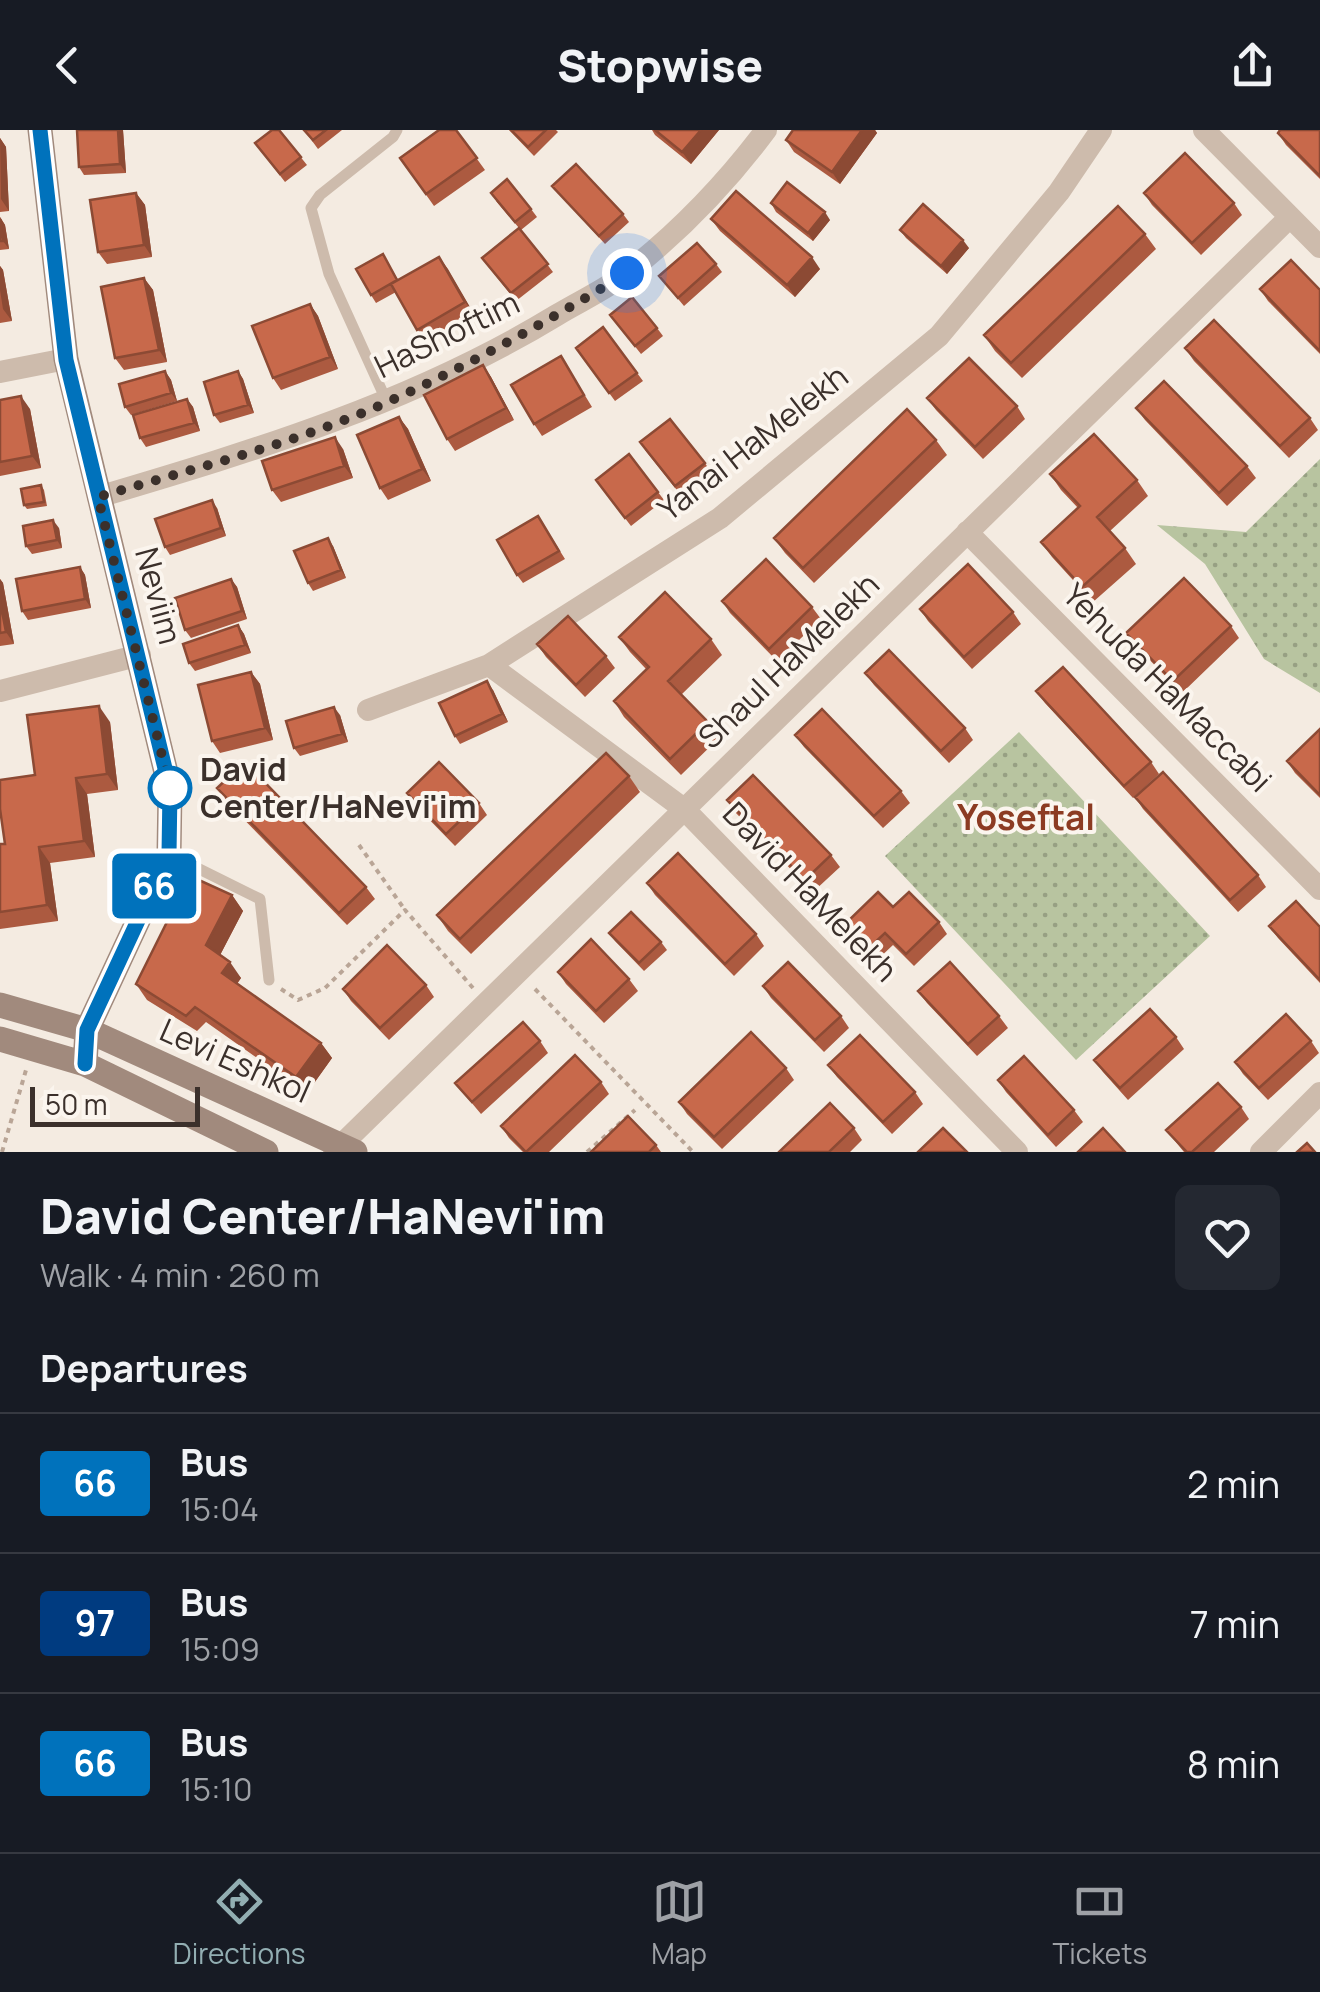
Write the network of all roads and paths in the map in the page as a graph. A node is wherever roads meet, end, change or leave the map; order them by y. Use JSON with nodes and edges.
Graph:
{"nodes":[{"id":1,"x":40,"y":130,"type":"edge"},
{"id":2,"x":397,"y":130,"type":"edge"},
{"id":3,"x":766,"y":130,"type":"edge"},
{"id":4,"x":1100,"y":130,"type":"edge"},
{"id":5,"x":1204,"y":130,"type":"edge"},
{"id":6,"x":1290,"y":217,"type":"junction"},
{"id":7,"x":1320,"y":247,"type":"edge"},
{"id":8,"x":66,"y":360,"type":"junction"},
{"id":9,"x":0,"y":372,"type":"edge"},
{"id":10,"x":387,"y":402,"type":"junction"},
{"id":11,"x":98,"y":497,"type":"junction"},
{"id":12,"x":967,"y":532,"type":"junction"},
{"id":13,"x":140,"y":655,"type":"junction"},
{"id":14,"x":489,"y":665,"type":"junction"},
{"id":15,"x":0,"y":691,"type":"edge"},
{"id":16,"x":368,"y":710,"type":"dead end"},
{"id":17,"x":684,"y":808,"type":"junction"},
{"id":18,"x":359,"y":846,"type":"dead end"},
{"id":19,"x":169,"y":854,"type":"junction"},
{"id":20,"x":1320,"y":889,"type":"edge"},
{"id":21,"x":405,"y":910,"type":"junction"},
{"id":22,"x":518,"y":972,"type":"junction"},
{"id":23,"x":269,"y":980,"type":"joint"},
{"id":24,"x":485,"y":1002,"type":"junction"},
{"id":25,"x":0,"y":1005,"type":"edge"},
{"id":26,"x":87,"y":1030,"type":"junction"},
{"id":27,"x":0,"y":1040,"type":"edge"},
{"id":28,"x":32,"y":1047,"type":"junction"},
{"id":29,"x":85,"y":1064,"type":"junction"},
{"id":30,"x":1320,"y":1093,"type":"edge"},
{"id":31,"x":635,"y":1110,"type":"dead end"},
{"id":32,"x":343,"y":1149,"type":"edge"},
{"id":33,"x":2,"y":1152,"type":"edge"},
{"id":34,"x":266,"y":1152,"type":"edge"},
{"id":35,"x":587,"y":1152,"type":"edge"},
{"id":36,"x":693,"y":1152,"type":"edge"},
{"id":37,"x":1017,"y":1152,"type":"edge"},
{"id":38,"x":1260,"y":1152,"type":"edge"}],
"edges":[{"from":1,"to":8,"type":"street","name":"Neviim"},
{"from":2,"to":10,"type":"lane"},
{"from":3,"to":10,"type":"street","name":"HaShoftim"},
{"from":4,"to":14,"type":"street","name":"Yanai HaMelekh"},
{"from":5,"to":6,"type":"street"},
{"from":6,"to":7,"type":"street"},
{"from":6,"to":12,"type":"street","name":"Shaul HaMelekh"},
{"from":8,"to":9,"type":"street"},
{"from":8,"to":11,"type":"street","name":"Neviim"},
{"from":10,"to":11,"type":"street","name":"HaShoftim"},
{"from":11,"to":13,"type":"street","name":"Neviim"},
{"from":12,"to":17,"type":"street","name":"Shaul HaMelekh"},
{"from":12,"to":20,"type":"street","name":"Yehuda HaMaccabi"},
{"from":13,"to":15,"type":"street"},
{"from":13,"to":19,"type":"street","name":"Neviim"},
{"from":14,"to":16,"type":"street","name":"Yanai HaMelekh"},
{"from":14,"to":17,"type":"street","name":"David HaMelekh"},
{"from":17,"to":22,"type":"street","name":"Shaul HaMelekh"},
{"from":17,"to":37,"type":"street","name":"David HaMelekh"},
{"from":18,"to":21,"type":"path"},
{"from":19,"to":23,"type":"lane"},
{"from":19,"to":26,"type":"street","name":"Neviim"},
{"from":21,"to":23,"type":"path"},
{"from":21,"to":24,"type":"path"},
{"from":22,"to":24,"type":"street","name":"Shaul HaMelekh"},
{"from":22,"to":36,"type":"path"},
{"from":24,"to":32,"type":"street","name":"Shaul HaMelekh"},
{"from":25,"to":26,"type":"street","name":"Levi Eshkol"},
{"from":26,"to":29,"type":"street","name":"Neviim"},
{"from":26,"to":32,"type":"street","name":"Levi Eshkol"},
{"from":27,"to":28,"type":"street","name":"Levi Eshkol"},
{"from":28,"to":29,"type":"street","name":"Levi Eshkol"},
{"from":28,"to":33,"type":"path"},
{"from":29,"to":34,"type":"street","name":"Levi Eshkol"},
{"from":30,"to":38,"type":"street"},
{"from":31,"to":35,"type":"path"}]}
